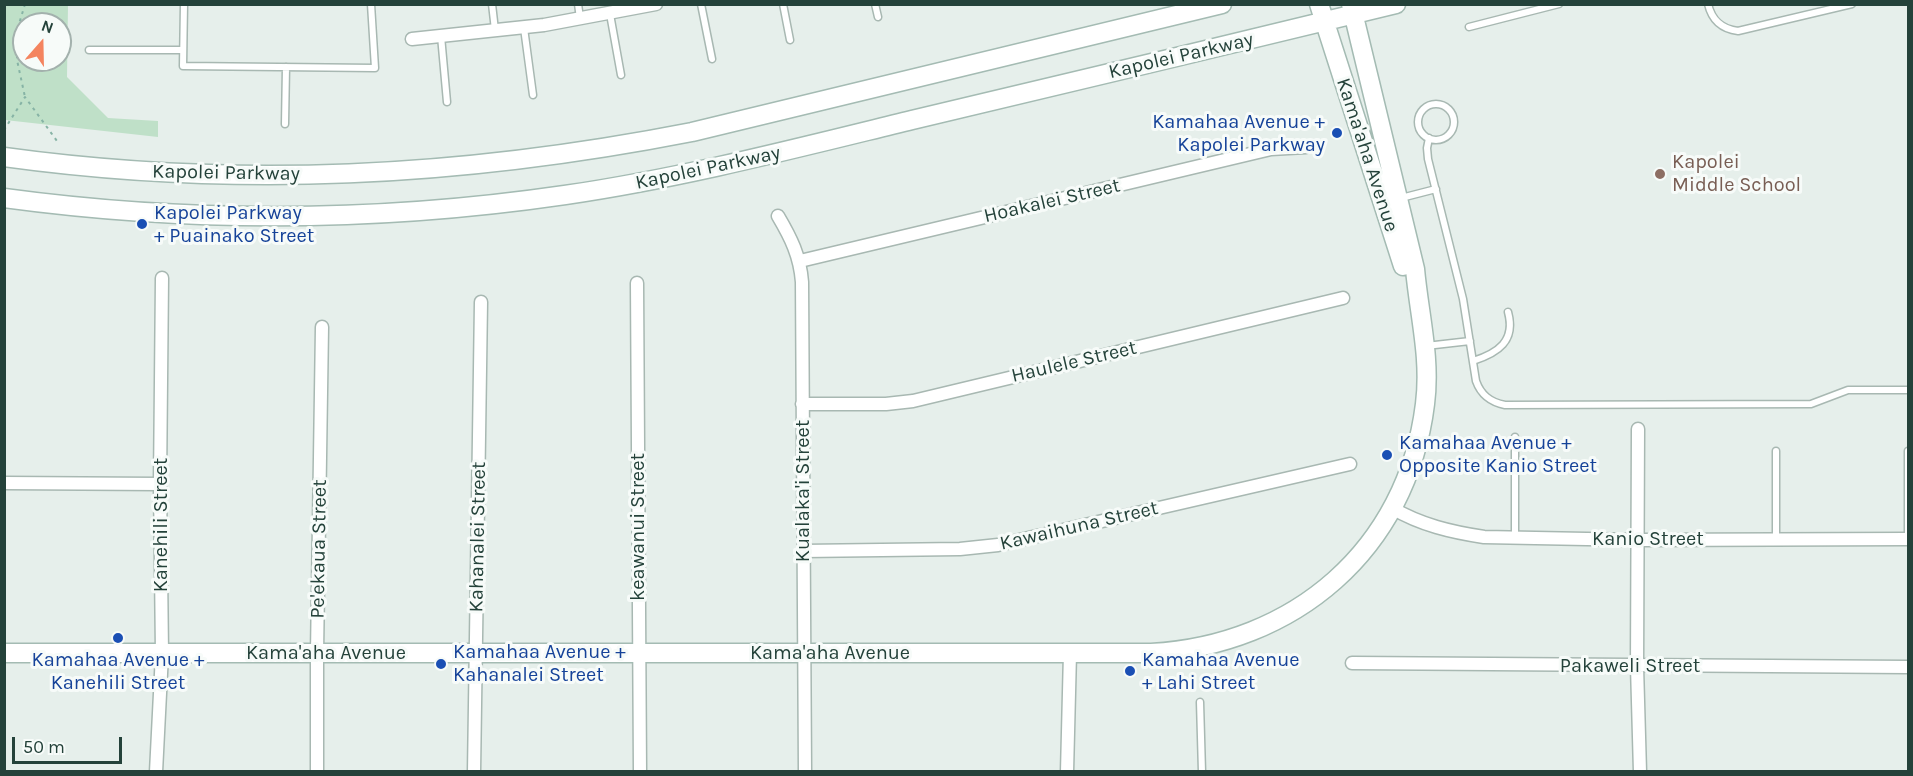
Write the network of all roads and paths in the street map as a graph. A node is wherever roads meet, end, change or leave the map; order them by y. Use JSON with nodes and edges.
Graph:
{"nodes":[{"id":1,"x":25,"y":4,"type":"edge"},
{"id":2,"x":184,"y":4,"type":"edge"},
{"id":3,"x":371,"y":4,"type":"edge"},
{"id":4,"x":492,"y":4,"type":"edge"},
{"id":5,"x":578,"y":4,"type":"edge"},
{"id":6,"x":656,"y":4,"type":"edge"},
{"id":7,"x":701,"y":4,"type":"edge"},
{"id":8,"x":783,"y":4,"type":"edge"},
{"id":9,"x":875,"y":4,"type":"edge"},
{"id":10,"x":1222,"y":4,"type":"edge"},
{"id":11,"x":1396,"y":4,"type":"edge"},
{"id":12,"x":1559,"y":4,"type":"edge"},
{"id":13,"x":1708,"y":4,"type":"edge"},
{"id":14,"x":1852,"y":4,"type":"edge"},
{"id":15,"x":1352,"y":10,"type":"edge"},
{"id":16,"x":1322,"y":13,"type":"edge"},
{"id":17,"x":610,"y":14,"type":"junction"},
{"id":18,"x":878,"y":17,"type":"dead end"},
{"id":19,"x":580,"y":19,"type":"junction"},
{"id":20,"x":524,"y":27,"type":"junction"},
{"id":21,"x":1468,"y":27,"type":"dead end"},
{"id":22,"x":495,"y":30,"type":"junction"},
{"id":23,"x":441,"y":36,"type":"junction"},
{"id":24,"x":412,"y":39,"type":"dead end"},
{"id":25,"x":790,"y":39,"type":"dead end"},
{"id":26,"x":89,"y":50,"type":"dead end"},
{"id":27,"x":183,"y":50,"type":"junction"},
{"id":28,"x":712,"y":59,"type":"dead end"},
{"id":29,"x":286,"y":67,"type":"junction"},
{"id":30,"x":621,"y":75,"type":"dead end"},
{"id":31,"x":533,"y":95,"type":"dead end"},
{"id":32,"x":26,"y":97,"type":"junction"},
{"id":33,"x":447,"y":102,"type":"dead end"},
{"id":34,"x":285,"y":124,"type":"dead end"},
{"id":35,"x":4,"y":130,"type":"edge"},
{"id":36,"x":1429,"y":138,"type":"junction"},
{"id":37,"x":57,"y":141,"type":"dead end"},
{"id":38,"x":1306,"y":147,"type":"dead end"},
{"id":39,"x":4,"y":157,"type":"edge"},
{"id":40,"x":1436,"y":189,"type":"junction"},
{"id":41,"x":4,"y":198,"type":"edge"},
{"id":42,"x":1390,"y":201,"type":"junction"},
{"id":43,"x":778,"y":216,"type":"dead end"},
{"id":44,"x":800,"y":261,"type":"junction"},
{"id":45,"x":162,"y":278,"type":"dead end"},
{"id":46,"x":637,"y":282,"type":"dead end"},
{"id":47,"x":1343,"y":298,"type":"dead end"},
{"id":48,"x":482,"y":302,"type":"dead end"},
{"id":49,"x":1508,"y":312,"type":"dead end"},
{"id":50,"x":322,"y":327,"type":"dead end"},
{"id":51,"x":1470,"y":341,"type":"junction"},
{"id":52,"x":1425,"y":346,"type":"junction"},
{"id":53,"x":1473,"y":361,"type":"junction"},
{"id":54,"x":1908,"y":390,"type":"edge"},
{"id":55,"x":802,"y":404,"type":"junction"},
{"id":56,"x":1638,"y":429,"type":"dead end"},
{"id":57,"x":1515,"y":438,"type":"dead end"},
{"id":58,"x":1776,"y":451,"type":"dead end"},
{"id":59,"x":1908,"y":451,"type":"edge"},
{"id":60,"x":1350,"y":464,"type":"dead end"},
{"id":61,"x":4,"y":483,"type":"edge"},
{"id":62,"x":160,"y":484,"type":"junction"},
{"id":63,"x":1392,"y":508,"type":"junction"},
{"id":64,"x":1515,"y":538,"type":"junction"},
{"id":65,"x":1776,"y":539,"type":"junction"},
{"id":66,"x":1908,"y":539,"type":"edge"},
{"id":67,"x":1638,"y":540,"type":"junction"},
{"id":68,"x":803,"y":550,"type":"junction"},
{"id":69,"x":4,"y":653,"type":"edge"},
{"id":70,"x":317,"y":653,"type":"junction"},
{"id":71,"x":476,"y":653,"type":"junction"},
{"id":72,"x":638,"y":653,"type":"junction"},
{"id":73,"x":803,"y":653,"type":"junction"},
{"id":74,"x":1070,"y":653,"type":"junction"},
{"id":75,"x":162,"y":654,"type":"junction"},
{"id":76,"x":1352,"y":663,"type":"dead end"},
{"id":77,"x":1637,"y":666,"type":"junction"},
{"id":78,"x":1908,"y":667,"type":"edge"},
{"id":79,"x":1200,"y":702,"type":"dead end"},
{"id":80,"x":156,"y":771,"type":"edge"},
{"id":81,"x":317,"y":771,"type":"edge"},
{"id":82,"x":474,"y":771,"type":"edge"},
{"id":83,"x":640,"y":771,"type":"edge"},
{"id":84,"x":805,"y":771,"type":"edge"},
{"id":85,"x":1067,"y":771,"type":"edge"},
{"id":86,"x":1202,"y":771,"type":"edge"},
{"id":87,"x":1640,"y":771,"type":"edge"}],
"edges":[{"from":1,"to":32,"type":"path"},
{"from":2,"to":27,"type":"lane"},
{"from":3,"to":29,"type":"lane"},
{"from":4,"to":22,"type":"lane"},
{"from":5,"to":19,"type":"lane"},
{"from":6,"to":17,"type":"street"},
{"from":7,"to":28,"type":"lane"},
{"from":8,"to":25,"type":"lane"},
{"from":9,"to":18,"type":"lane"},
{"from":10,"to":39,"type":"main road","name":"Kapolei Parkway"},
{"from":11,"to":15,"type":"main road","name":"Kapolei Parkway"},
{"from":12,"to":21,"type":"lane"},
{"from":13,"to":14,"type":"lane"},
{"from":15,"to":16,"type":"main road","name":"Kapolei Parkway"},
{"from":15,"to":42,"type":"main road","name":"Kama'aha Avenue"},
{"from":16,"to":41,"type":"main road","name":"Kapolei Parkway"},
{"from":16,"to":42,"type":"main road","name":"Kama'aha Avenue"},
{"from":17,"to":19,"type":"street"},
{"from":17,"to":30,"type":"lane"},
{"from":19,"to":20,"type":"street"},
{"from":20,"to":22,"type":"street"},
{"from":20,"to":31,"type":"lane"},
{"from":22,"to":23,"type":"street"},
{"from":23,"to":24,"type":"street"},
{"from":23,"to":33,"type":"lane"},
{"from":26,"to":27,"type":"lane"},
{"from":27,"to":29,"type":"lane"},
{"from":29,"to":34,"type":"lane"},
{"from":32,"to":35,"type":"path"},
{"from":32,"to":37,"type":"path"},
{"from":36,"to":36,"type":"lane"},
{"from":36,"to":40,"type":"lane"},
{"from":38,"to":44,"type":"street","name":"Hoakalei Street"},
{"from":40,"to":42,"type":"lane"},
{"from":40,"to":51,"type":"lane"},
{"from":42,"to":52,"type":"main road","name":"Kama'aha Avenue"},
{"from":43,"to":44,"type":"street","name":"Kualaka'i Street"},
{"from":44,"to":55,"type":"street","name":"Kualaka'i Street"},
{"from":45,"to":62,"type":"street","name":"Kanehili Street"},
{"from":46,"to":72,"type":"street","name":"keawanui Street"},
{"from":47,"to":55,"type":"street","name":"Haulele Street"},
{"from":48,"to":71,"type":"street","name":"Kahanalei Street"},
{"from":49,"to":53,"type":"lane"},
{"from":50,"to":70,"type":"street","name":"Pe'ekaua Street"},
{"from":51,"to":52,"type":"lane"},
{"from":51,"to":53,"type":"lane"},
{"from":52,"to":63,"type":"main road","name":"Kama'aha Avenue"},
{"from":53,"to":54,"type":"lane"},
{"from":55,"to":68,"type":"street","name":"Kualaka'i Street"},
{"from":56,"to":67,"type":"street"},
{"from":57,"to":64,"type":"lane"},
{"from":58,"to":65,"type":"lane"},
{"from":59,"to":66,"type":"lane"},
{"from":60,"to":68,"type":"street","name":"Kawaihuna Street"},
{"from":61,"to":62,"type":"street"},
{"from":62,"to":75,"type":"street","name":"Kanehili Street"},
{"from":63,"to":64,"type":"street","name":"Kanio Street"},
{"from":63,"to":74,"type":"main road","name":"Kama'aha Avenue"},
{"from":64,"to":67,"type":"street","name":"Kanio Street"},
{"from":65,"to":66,"type":"street","name":"Kanio Street"},
{"from":65,"to":67,"type":"street","name":"Kanio Street"},
{"from":67,"to":77,"type":"street"},
{"from":68,"to":73,"type":"street","name":"Kualaka'i Street"},
{"from":69,"to":75,"type":"main road","name":"Kama'aha Avenue"},
{"from":70,"to":71,"type":"main road","name":"Kama'aha Avenue"},
{"from":70,"to":75,"type":"main road","name":"Kama'aha Avenue"},
{"from":70,"to":81,"type":"street","name":"Pe'ekaua Street"},
{"from":71,"to":72,"type":"main road","name":"Kama'aha Avenue"},
{"from":71,"to":82,"type":"street","name":"Kahanalei Street"},
{"from":72,"to":73,"type":"main road","name":"Kama'aha Avenue"},
{"from":72,"to":83,"type":"street","name":"keawanui Street"},
{"from":73,"to":74,"type":"main road","name":"Kama'aha Avenue"},
{"from":73,"to":84,"type":"street","name":"Kualaka'i Street"},
{"from":74,"to":85,"type":"street"},
{"from":75,"to":80,"type":"street","name":"Kanehili Street"},
{"from":76,"to":77,"type":"street","name":"Pakaweli Street"},
{"from":77,"to":78,"type":"street","name":"Pakaweli Street"},
{"from":77,"to":87,"type":"street"},
{"from":79,"to":86,"type":"lane"}]}
